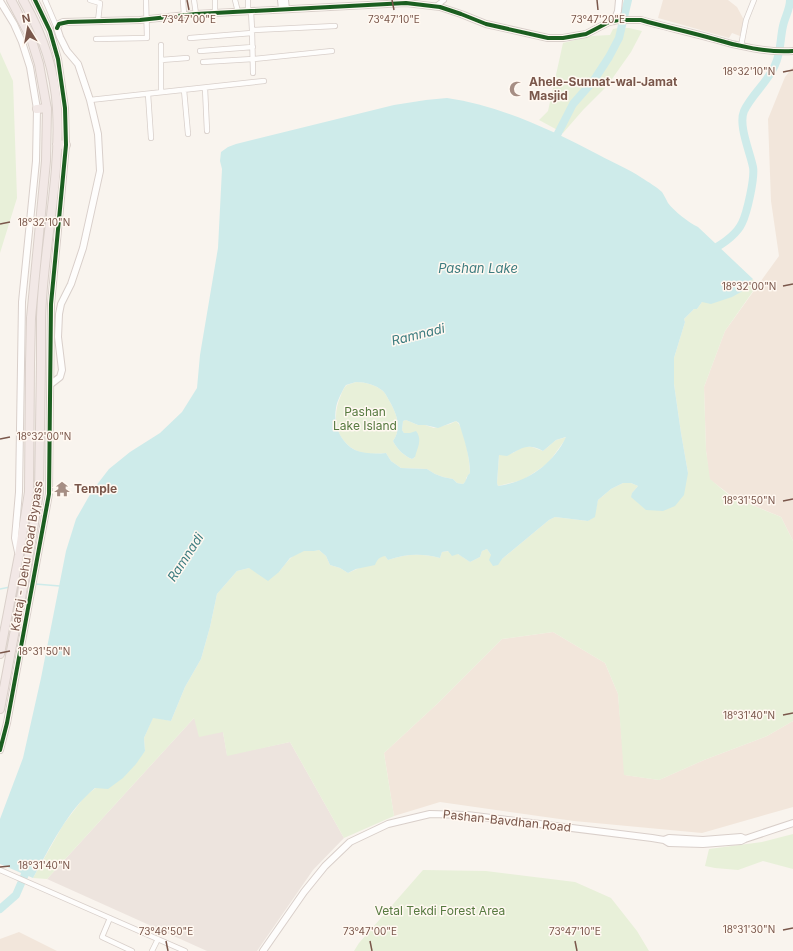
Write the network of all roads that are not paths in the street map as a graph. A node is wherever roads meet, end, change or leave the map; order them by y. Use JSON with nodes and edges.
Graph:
{"nodes":[{"id":1,"x":11,"y":0,"type":"edge"},
{"id":2,"x":23,"y":0,"type":"edge"},
{"id":3,"x":35,"y":0,"type":"edge"},
{"id":4,"x":45,"y":0,"type":"edge"},
{"id":5,"x":90,"y":0,"type":"edge"},
{"id":6,"x":146,"y":0,"type":"edge"},
{"id":7,"x":182,"y":0,"type":"edge"},
{"id":8,"x":194,"y":0,"type":"edge"},
{"id":9,"x":215,"y":0,"type":"edge"},
{"id":10,"x":235,"y":0,"type":"edge"},
{"id":11,"x":248,"y":0,"type":"edge"},
{"id":12,"x":281,"y":0,"type":"edge"},
{"id":13,"x":286,"y":0,"type":"edge"},
{"id":14,"x":444,"y":0,"type":"edge"},
{"id":15,"x":619,"y":0,"type":"edge"},
{"id":16,"x":754,"y":0,"type":"edge"},
{"id":17,"x":0,"y":1,"type":"edge"},
{"id":18,"x":393,"y":2,"type":"edge"},
{"id":19,"x":436,"y":6,"type":"junction"},
{"id":20,"x":284,"y":9,"type":"junction"},
{"id":21,"x":249,"y":11,"type":"junction"},
{"id":22,"x":238,"y":12,"type":"junction"},
{"id":23,"x":215,"y":13,"type":"junction"},
{"id":24,"x":196,"y":14,"type":"junction"},
{"id":25,"x":184,"y":15,"type":"junction"},
{"id":26,"x":147,"y":20,"type":"junction"},
{"id":27,"x":616,"y":20,"type":"junction"},
{"id":28,"x":98,"y":21,"type":"junction"},
{"id":29,"x":335,"y":26,"type":"dead end"},
{"id":30,"x":57,"y":28,"type":"junction"},
{"id":31,"x":252,"y":31,"type":"junction"},
{"id":32,"x":190,"y":38,"type":"dead end"},
{"id":33,"x":96,"y":39,"type":"dead end"},
{"id":34,"x":161,"y":45,"type":"dead end"},
{"id":35,"x":740,"y":46,"type":"junction"},
{"id":36,"x":253,"y":47,"type":"junction"},
{"id":37,"x":200,"y":51,"type":"dead end"},
{"id":38,"x":332,"y":51,"type":"dead end"},
{"id":39,"x":791,"y":52,"type":"edge"},
{"id":40,"x":186,"y":58,"type":"dead end"},
{"id":41,"x":253,"y":59,"type":"junction"},
{"id":42,"x":161,"y":60,"type":"junction"},
{"id":43,"x":203,"y":62,"type":"dead end"},
{"id":44,"x":254,"y":73,"type":"dead end"},
{"id":45,"x":264,"y":81,"type":"dead end"},
{"id":46,"x":205,"y":88,"type":"junction"},
{"id":47,"x":184,"y":90,"type":"junction"},
{"id":48,"x":161,"y":92,"type":"junction"},
{"id":49,"x":148,"y":94,"type":"junction"},
{"id":50,"x":90,"y":100,"type":"junction"},
{"id":51,"x":47,"y":108,"type":"junction"},
{"id":52,"x":37,"y":109,"type":"junction"},
{"id":53,"x":207,"y":130,"type":"dead end"},
{"id":54,"x":188,"y":134,"type":"dead end"},
{"id":55,"x":151,"y":138,"type":"dead end"},
{"id":56,"x":57,"y":144,"type":"junction"},
{"id":57,"x":66,"y":145,"type":"junction"},
{"id":58,"x":67,"y":293,"type":"junction"},
{"id":59,"x":52,"y":295,"type":"junction"},
{"id":60,"x":21,"y":334,"type":"junction"},
{"id":61,"x":50,"y":335,"type":"junction"},
{"id":62,"x":51,"y":384,"type":"junction"},
{"id":63,"x":36,"y":537,"type":"junction"},
{"id":64,"x":19,"y":555,"type":"junction"},
{"id":65,"x":25,"y":600,"type":"junction"},
{"id":66,"x":0,"y":654,"type":"edge"},
{"id":67,"x":0,"y":709,"type":"edge"},
{"id":68,"x":0,"y":750,"type":"edge"},
{"id":69,"x":793,"y":823,"type":"edge"},
{"id":70,"x":2,"y":871,"type":"edge"},
{"id":71,"x":110,"y":918,"type":"junction"},
{"id":72,"x":158,"y":939,"type":"junction"},
{"id":73,"x":132,"y":951,"type":"edge"},
{"id":74,"x":152,"y":951,"type":"edge"},
{"id":75,"x":185,"y":951,"type":"edge"},
{"id":76,"x":263,"y":951,"type":"edge"}],
"edges":[{"from":1,"to":51,"type":"highway","name":"Katraj - Dehu Road Bypass"},
{"from":2,"to":56,"type":"highway","name":"Katraj - Dehu Road Bypass"},
{"from":3,"to":57,"type":"street"},
{"from":4,"to":30,"type":"street"},
{"from":5,"to":28,"type":"street"},
{"from":6,"to":26,"type":"street"},
{"from":7,"to":25,"type":"street"},
{"from":8,"to":24,"type":"street"},
{"from":9,"to":23,"type":"street"},
{"from":10,"to":22,"type":"street"},
{"from":11,"to":21,"type":"street"},
{"from":12,"to":20,"type":"street"},
{"from":13,"to":20,"type":"street"},
{"from":14,"to":19,"type":"street"},
{"from":15,"to":27,"type":"street"},
{"from":16,"to":35,"type":"street"},
{"from":17,"to":52,"type":"street"},
{"from":18,"to":19,"type":"street"},
{"from":18,"to":20,"type":"street"},
{"from":19,"to":27,"type":"street"},
{"from":20,"to":21,"type":"street"},
{"from":21,"to":22,"type":"street"},
{"from":21,"to":31,"type":"street"},
{"from":22,"to":23,"type":"street"},
{"from":23,"to":24,"type":"street"},
{"from":24,"to":25,"type":"street"},
{"from":25,"to":26,"type":"street"},
{"from":26,"to":28,"type":"street"},
{"from":26,"to":33,"type":"street"},
{"from":27,"to":35,"type":"street"},
{"from":28,"to":30,"type":"street"},
{"from":29,"to":31,"type":"street"},
{"from":30,"to":50,"type":"street"},
{"from":31,"to":32,"type":"street"},
{"from":31,"to":36,"type":"street"},
{"from":34,"to":42,"type":"street"},
{"from":35,"to":39,"type":"street"},
{"from":36,"to":37,"type":"street"},
{"from":36,"to":41,"type":"street"},
{"from":38,"to":41,"type":"street"},
{"from":40,"to":42,"type":"street"},
{"from":41,"to":43,"type":"street"},
{"from":41,"to":44,"type":"street"},
{"from":42,"to":48,"type":"street"},
{"from":45,"to":46,"type":"street"},
{"from":46,"to":47,"type":"street"},
{"from":46,"to":53,"type":"street"},
{"from":47,"to":48,"type":"street"},
{"from":47,"to":54,"type":"street"},
{"from":48,"to":49,"type":"street"},
{"from":49,"to":50,"type":"street"},
{"from":49,"to":55,"type":"street"},
{"from":50,"to":58,"type":"street"},
{"from":51,"to":52,"type":"highway"},
{"from":51,"to":64,"type":"highway","name":"Katraj - Dehu Road Bypass","bridge":true},
{"from":52,"to":60,"type":"street"},
{"from":56,"to":57,"type":"highway"},
{"from":56,"to":63,"type":"highway","name":"Katraj - Dehu Road Bypass","bridge":true},
{"from":57,"to":59,"type":"street"},
{"from":58,"to":59,"type":"street"},
{"from":58,"to":62,"type":"street"},
{"from":59,"to":61,"type":"street"},
{"from":60,"to":61,"type":"street"},
{"from":60,"to":64,"type":"street"},
{"from":61,"to":62,"type":"street"},
{"from":62,"to":63,"type":"street"},
{"from":63,"to":65,"type":"highway","name":"Katraj - Dehu Road Bypass"},
{"from":64,"to":66,"type":"highway","name":"Katraj - Dehu Road Bypass"},
{"from":65,"to":67,"type":"highway","name":"Katraj - Dehu Road Bypass"},
{"from":65,"to":68,"type":"street"},
{"from":69,"to":76,"type":"street","name":"Pashan-Bavdhan Road"},
{"from":70,"to":71,"type":"street"},
{"from":71,"to":72,"type":"street"},
{"from":71,"to":73,"type":"street"},
{"from":72,"to":74,"type":"street"},
{"from":72,"to":75,"type":"street"}]}
